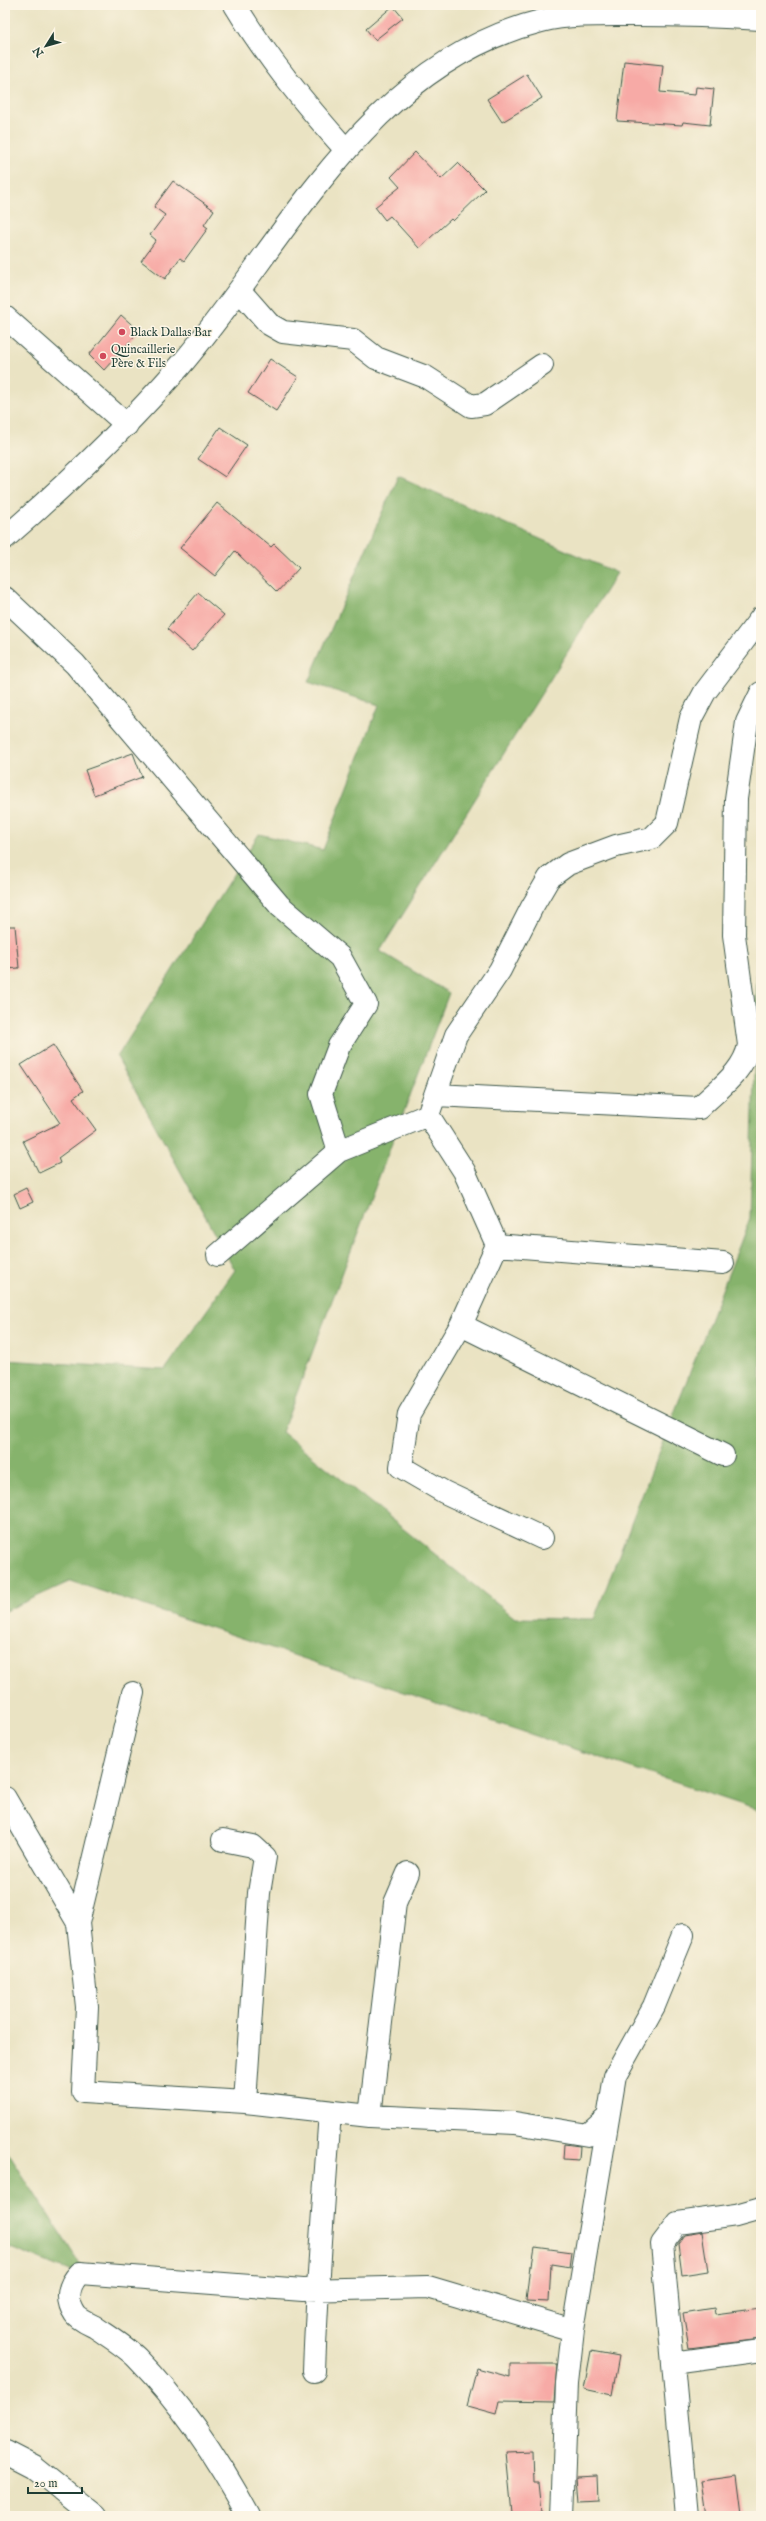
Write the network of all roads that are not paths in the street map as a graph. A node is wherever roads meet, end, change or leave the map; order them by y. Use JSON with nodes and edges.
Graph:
{"nodes":[{"id":1,"x":235,"y":5,"type":"edge"},
{"id":2,"x":761,"y":19,"type":"edge"},
{"id":3,"x":346,"y":150,"type":"junction"},
{"id":4,"x":240,"y":291,"type":"junction"},
{"id":5,"x":5,"y":317,"type":"edge"},
{"id":6,"x":542,"y":365,"type":"dead end"},
{"id":7,"x":127,"y":425,"type":"junction"},
{"id":8,"x":5,"y":538,"type":"edge"},
{"id":9,"x":5,"y":598,"type":"edge"},
{"id":10,"x":761,"y":618,"type":"edge"},
{"id":11,"x":761,"y":694,"type":"edge"},
{"id":12,"x":436,"y":1094,"type":"junction"},
{"id":13,"x":428,"y":1115,"type":"junction"},
{"id":14,"x":339,"y":1151,"type":"junction"},
{"id":15,"x":497,"y":1245,"type":"junction"},
{"id":16,"x":218,"y":1255,"type":"dead end"},
{"id":17,"x":723,"y":1263,"type":"dead end"},
{"id":18,"x":461,"y":1325,"type":"junction"},
{"id":19,"x":723,"y":1455,"type":"dead end"},
{"id":20,"x":542,"y":1538,"type":"dead end"},
{"id":21,"x":133,"y":1693,"type":"dead end"},
{"id":22,"x":5,"y":1798,"type":"edge"},
{"id":23,"x":223,"y":1840,"type":"dead end"},
{"id":24,"x":408,"y":1873,"type":"dead end"},
{"id":25,"x":78,"y":1923,"type":"junction"},
{"id":26,"x":683,"y":1935,"type":"dead end"},
{"id":27,"x":245,"y":2102,"type":"junction"},
{"id":28,"x":330,"y":2112,"type":"junction"},
{"id":29,"x":370,"y":2116,"type":"junction"},
{"id":30,"x":607,"y":2118,"type":"junction"},
{"id":31,"x":761,"y":2208,"type":"edge"},
{"id":32,"x":316,"y":2289,"type":"junction"},
{"id":33,"x":572,"y":2330,"type":"junction"},
{"id":34,"x":761,"y":2351,"type":"edge"},
{"id":35,"x":673,"y":2363,"type":"junction"},
{"id":36,"x":314,"y":2371,"type":"dead end"},
{"id":37,"x":5,"y":2452,"type":"edge"},
{"id":38,"x":94,"y":2516,"type":"edge"},
{"id":39,"x":249,"y":2516,"type":"edge"},
{"id":40,"x":562,"y":2516,"type":"edge"},
{"id":41,"x":687,"y":2516,"type":"edge"}],
"edges":[{"from":1,"to":3,"type":"street"},
{"from":2,"to":3,"type":"street"},
{"from":3,"to":4,"type":"street"},
{"from":4,"to":6,"type":"street"},
{"from":4,"to":7,"type":"street"},
{"from":5,"to":7,"type":"street"},
{"from":7,"to":8,"type":"street"},
{"from":9,"to":14,"type":"street"},
{"from":10,"to":12,"type":"street"},
{"from":11,"to":12,"type":"street"},
{"from":12,"to":13,"type":"street"},
{"from":13,"to":14,"type":"street"},
{"from":13,"to":15,"type":"street"},
{"from":14,"to":16,"type":"street"},
{"from":15,"to":17,"type":"street"},
{"from":15,"to":18,"type":"street"},
{"from":18,"to":19,"type":"street"},
{"from":18,"to":20,"type":"street"},
{"from":21,"to":25,"type":"street"},
{"from":22,"to":25,"type":"street"},
{"from":23,"to":27,"type":"street"},
{"from":24,"to":29,"type":"street"},
{"from":25,"to":27,"type":"street"},
{"from":26,"to":30,"type":"street"},
{"from":27,"to":28,"type":"street"},
{"from":28,"to":29,"type":"street"},
{"from":28,"to":32,"type":"street"},
{"from":29,"to":30,"type":"street"},
{"from":30,"to":33,"type":"street"},
{"from":31,"to":35,"type":"street"},
{"from":32,"to":33,"type":"street"},
{"from":32,"to":36,"type":"street"},
{"from":32,"to":39,"type":"street"},
{"from":33,"to":40,"type":"street"},
{"from":34,"to":35,"type":"street"},
{"from":35,"to":41,"type":"street"},
{"from":37,"to":38,"type":"street"}]}
